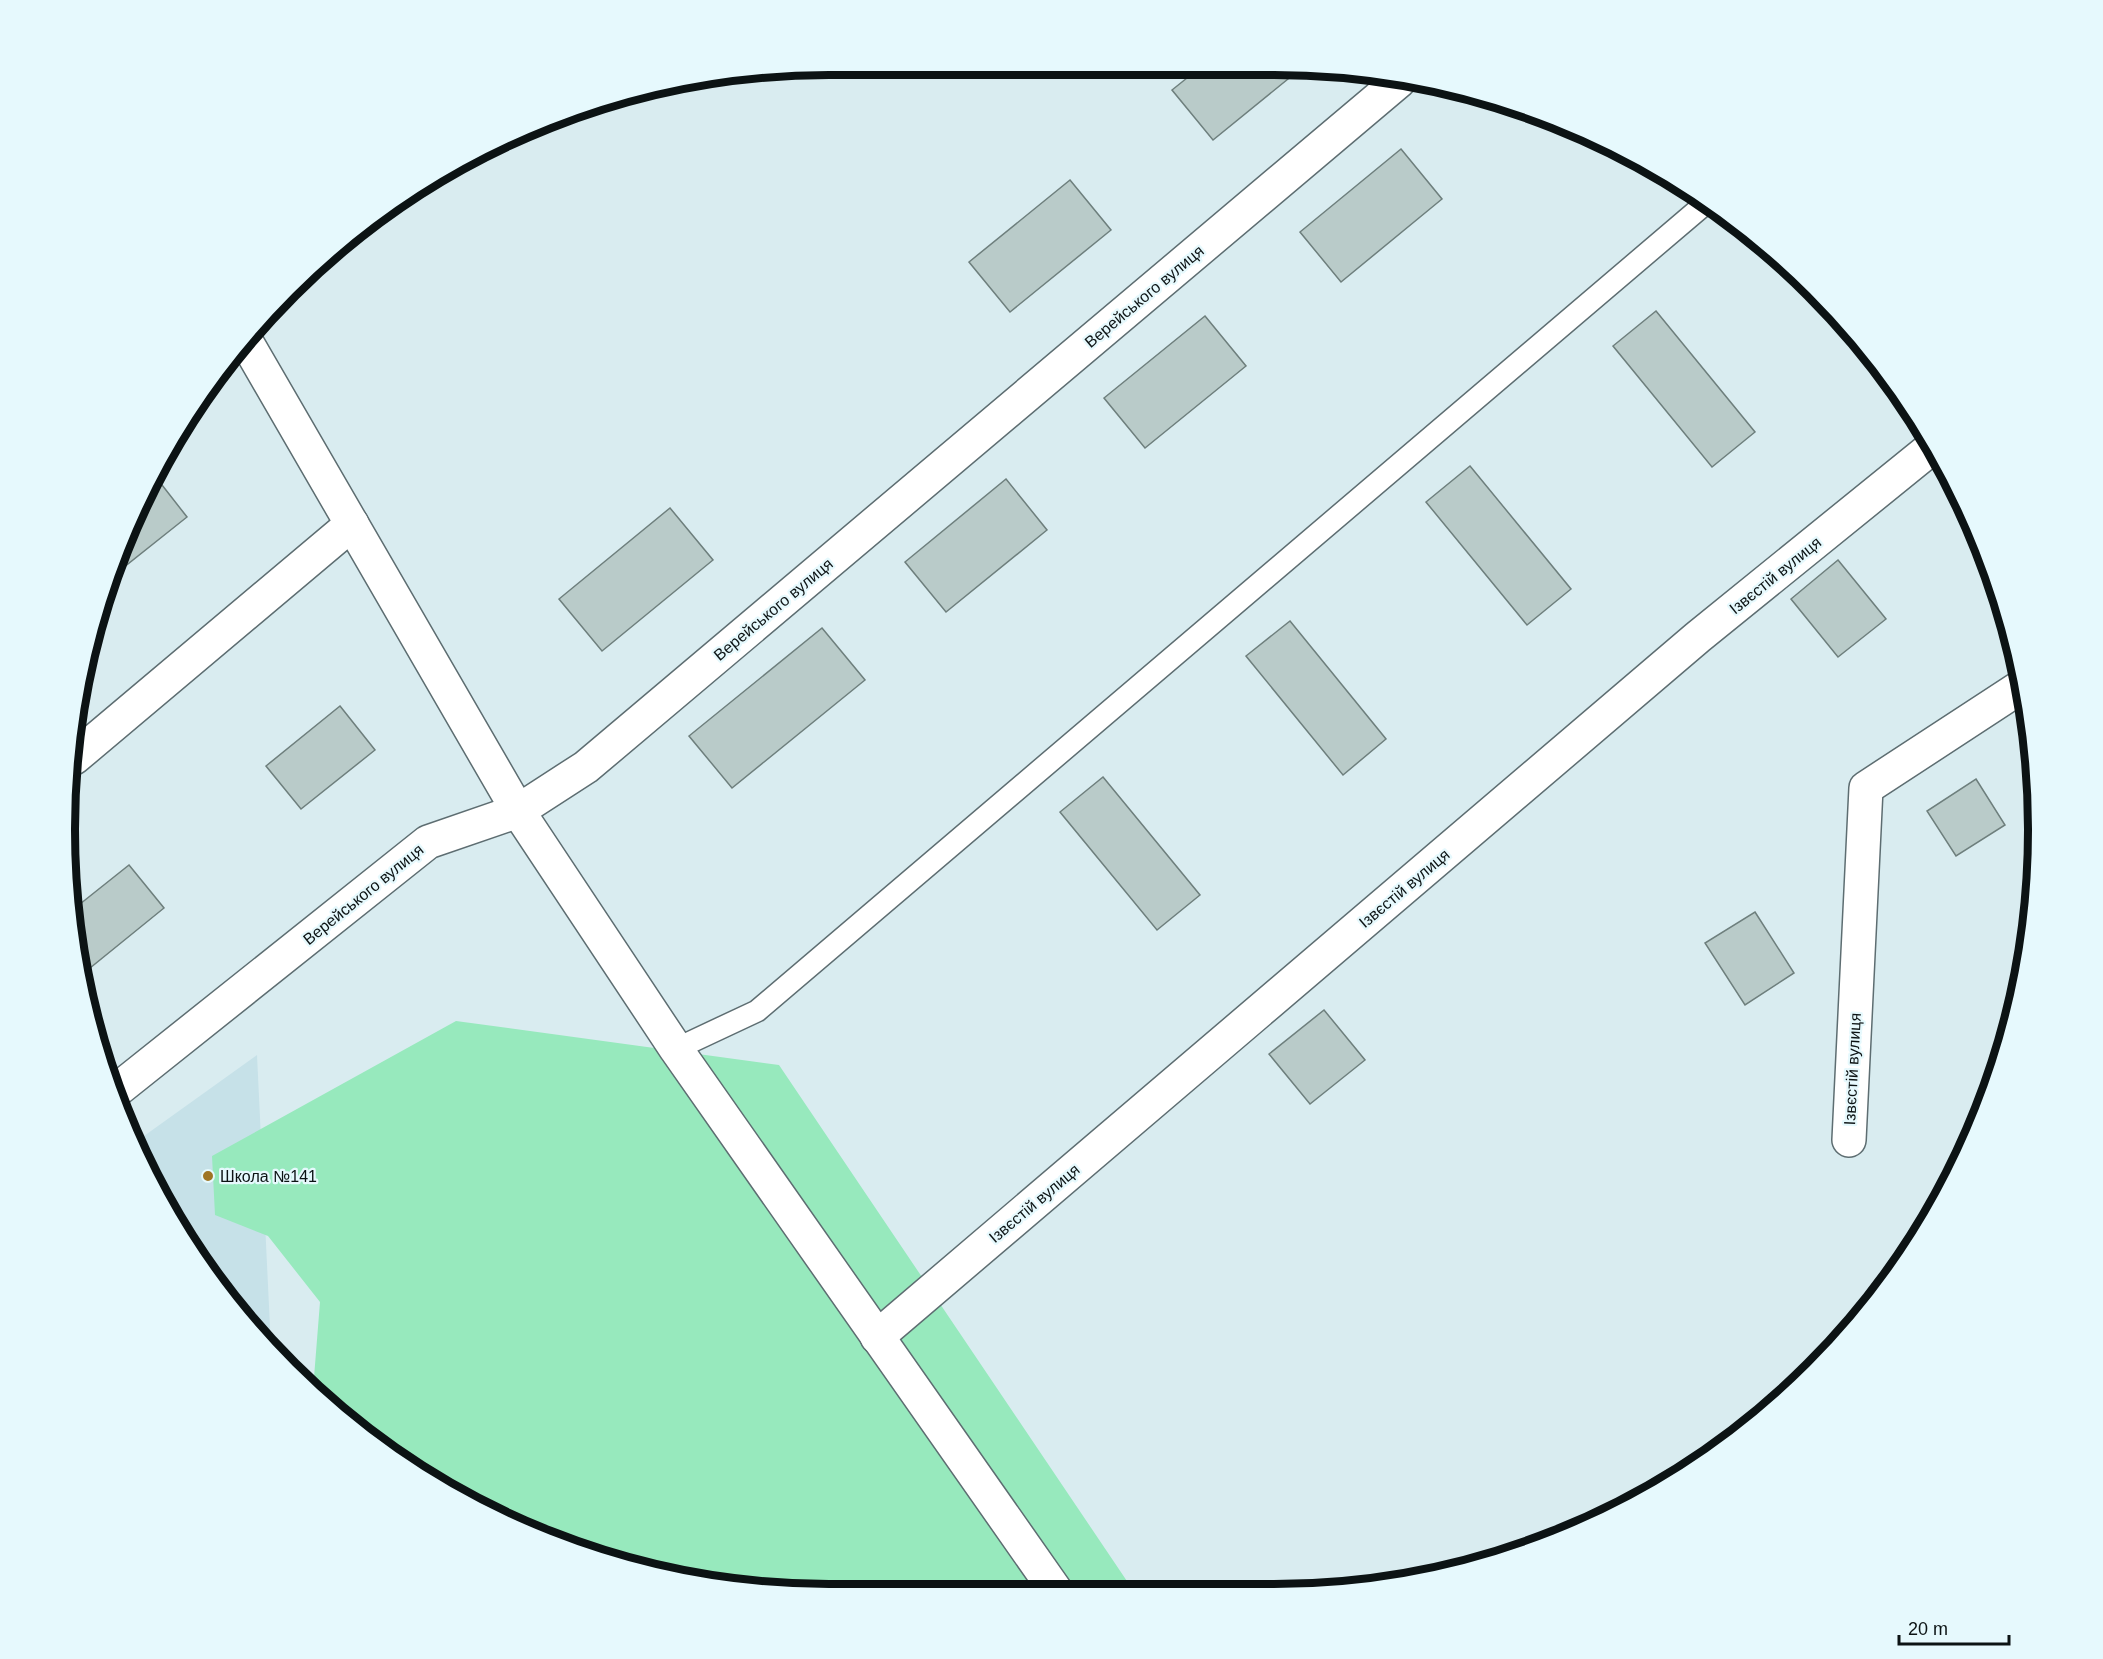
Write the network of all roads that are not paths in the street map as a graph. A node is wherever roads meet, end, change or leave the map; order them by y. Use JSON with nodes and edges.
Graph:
{"nodes":[{"id":1,"x":1395,"y":85,"type":"edge"},
{"id":2,"x":1701,"y":208,"type":"edge"},
{"id":3,"x":249,"y":348,"type":"edge"},
{"id":4,"x":1927,"y":452,"type":"edge"},
{"id":5,"x":352,"y":524,"type":"junction"},
{"id":6,"x":2015,"y":690,"type":"edge"},
{"id":7,"x":79,"y":754,"type":"edge"},
{"id":8,"x":518,"y":811,"type":"junction"},
{"id":9,"x":676,"y":1049,"type":"junction"},
{"id":10,"x":121,"y":1087,"type":"edge"},
{"id":11,"x":1849,"y":1140,"type":"dead end"},
{"id":12,"x":878,"y":1337,"type":"junction"},
{"id":13,"x":1051,"y":1584,"type":"edge"}],
"edges":[{"from":1,"to":8,"type":"street","name":"Верейського вулиця"},
{"from":2,"to":9,"type":"lane"},
{"from":3,"to":5,"type":"street"},
{"from":4,"to":12,"type":"street","name":"Ізвєстій вулиця"},
{"from":5,"to":7,"type":"street"},
{"from":5,"to":8,"type":"street"},
{"from":6,"to":11,"type":"street","name":"Ізвєстій вулиця"},
{"from":8,"to":9,"type":"street"},
{"from":8,"to":10,"type":"street","name":"Верейського вулиця"},
{"from":9,"to":12,"type":"street"},
{"from":12,"to":13,"type":"street"}]}
